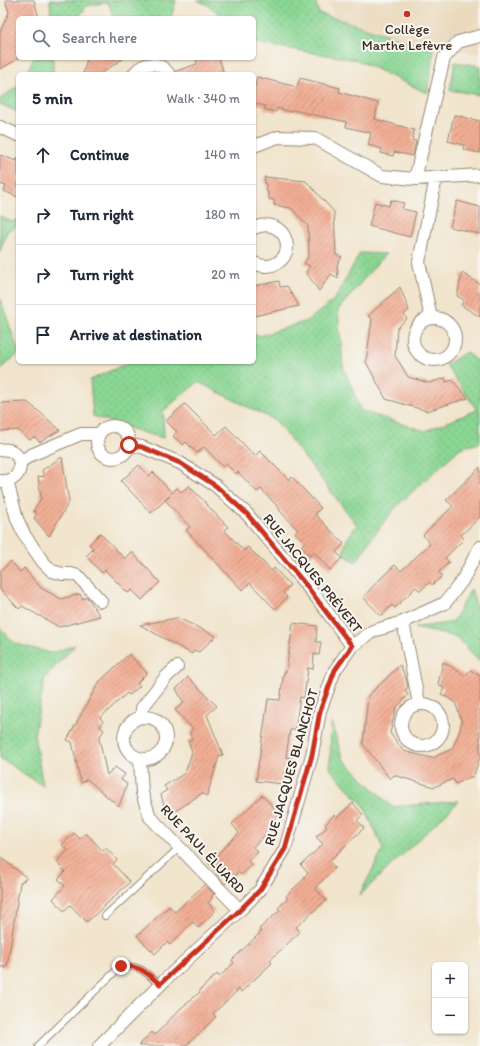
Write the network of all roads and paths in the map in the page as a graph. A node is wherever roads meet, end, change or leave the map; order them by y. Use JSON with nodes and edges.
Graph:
{"nodes":[{"id":1,"x":480,"y":36,"type":"edge"},
{"id":2,"x":136,"y":72,"type":"edge"},
{"id":3,"x":168,"y":72,"type":"edge"},
{"id":4,"x":0,"y":128,"type":"edge"},
{"id":5,"x":16,"y":134,"type":"edge"},
{"id":6,"x":256,"y":145,"type":"edge"},
{"id":7,"x":480,"y":175,"type":"edge"},
{"id":8,"x":436,"y":178,"type":"junction"},
{"id":9,"x":415,"y":179,"type":"junction"},
{"id":10,"x":256,"y":227,"type":"edge"},
{"id":11,"x":256,"y":264,"type":"edge"},
{"id":12,"x":430,"y":318,"type":"dead end"},
{"id":13,"x":99,"y":434,"type":"junction"},
{"id":14,"x":129,"y":445,"type":"junction"},
{"id":15,"x":0,"y":450,"type":"edge"},
{"id":16,"x":20,"y":462,"type":"junction"},
{"id":17,"x":3,"y":481,"type":"edge"},
{"id":18,"x":480,"y":547,"type":"edge"},
{"id":19,"x":101,"y":601,"type":"dead end"},
{"id":20,"x":402,"y":622,"type":"junction"},
{"id":21,"x":352,"y":646,"type":"junction"},
{"id":22,"x":177,"y":667,"type":"dead end"},
{"id":23,"x":419,"y":704,"type":"dead end"},
{"id":24,"x":142,"y":717,"type":"junction"},
{"id":25,"x":140,"y":759,"type":"junction"},
{"id":26,"x":180,"y":847,"type":"junction"},
{"id":27,"x":240,"y":910,"type":"junction"},
{"id":28,"x":105,"y":916,"type":"dead end"},
{"id":29,"x":160,"y":984,"type":"junction"},
{"id":30,"x":38,"y":1046,"type":"edge"},
{"id":31,"x":100,"y":1046,"type":"edge"}],
"edges":[{"from":1,"to":9,"type":"street"},
{"from":2,"to":3,"type":"street"},
{"from":4,"to":5,"type":"street"},
{"from":6,"to":9,"type":"street"},
{"from":7,"to":8,"type":"street"},
{"from":8,"to":9,"type":"street"},
{"from":8,"to":12,"type":"street"},
{"from":10,"to":11,"type":"street"},
{"from":13,"to":14,"type":"street"},
{"from":13,"to":14,"type":"street"},
{"from":13,"to":16,"type":"street"},
{"from":14,"to":21,"type":"street","name":"RUE JACQUES PRÉVERT"},
{"from":15,"to":16,"type":"street"},
{"from":16,"to":17,"type":"street"},
{"from":17,"to":19,"type":"street"},
{"from":18,"to":20,"type":"street","name":"RUE JACQUES BLANCHOT"},
{"from":20,"to":21,"type":"street","name":"RUE JACQUES BLANCHOT"},
{"from":20,"to":23,"type":"street"},
{"from":21,"to":27,"type":"street","name":"RUE JACQUES BLANCHOT"},
{"from":22,"to":24,"type":"street"},
{"from":24,"to":25,"type":"street"},
{"from":24,"to":25,"type":"street"},
{"from":25,"to":26,"type":"street","name":"RUE PAUL ÉLUARD"},
{"from":26,"to":27,"type":"street","name":"RUE PAUL ÉLUARD"},
{"from":26,"to":28,"type":"lane"},
{"from":27,"to":29,"type":"street","name":"RUE JACQUES BLANCHOT"},
{"from":29,"to":30,"type":"lane"},
{"from":29,"to":31,"type":"street","name":"RUE JACQUES BLANCHOT"}]}
